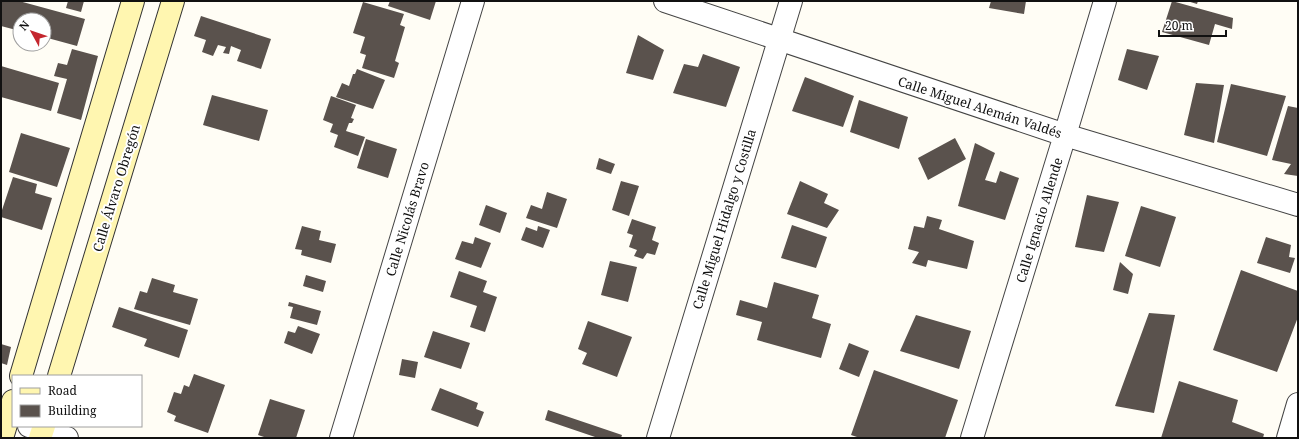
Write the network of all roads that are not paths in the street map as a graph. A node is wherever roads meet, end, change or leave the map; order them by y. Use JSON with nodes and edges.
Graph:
{"nodes":[{"id":1,"x":133,"y":1,"type":"edge"},
{"id":2,"x":173,"y":1,"type":"edge"},
{"id":3,"x":473,"y":1,"type":"edge"},
{"id":4,"x":665,"y":1,"type":"edge"},
{"id":5,"x":791,"y":1,"type":"edge"},
{"id":6,"x":1105,"y":1,"type":"edge"},
{"id":7,"x":779,"y":40,"type":"junction"},
{"id":8,"x":1066,"y":135,"type":"junction"},
{"id":9,"x":1298,"y":205,"type":"edge"},
{"id":10,"x":21,"y":375,"type":"edge"},
{"id":11,"x":59,"y":375,"type":"edge"},
{"id":12,"x":1298,"y":405,"type":"edge"},
{"id":13,"x":39,"y":430,"type":"edge"},
{"id":14,"x":67,"y":438,"type":"edge"},
{"id":15,"x":341,"y":438,"type":"edge"},
{"id":16,"x":658,"y":438,"type":"edge"},
{"id":17,"x":972,"y":438,"type":"edge"},
{"id":18,"x":1288,"y":438,"type":"edge"}],
"edges":[{"from":1,"to":10,"type":"street"},
{"from":2,"to":11,"type":"street","name":"Calle Álvaro Obregón"},
{"from":3,"to":15,"type":"street","name":"Calle Nicolás Bravo"},
{"from":4,"to":7,"type":"street","name":"Calle Miguel Alemán Valdés"},
{"from":5,"to":7,"type":"street","name":"Calle Miguel Hidalgo y Costilla"},
{"from":6,"to":8,"type":"street","name":"Calle Ignacio Allende"},
{"from":7,"to":8,"type":"street","name":"Calle Miguel Alemán Valdés"},
{"from":7,"to":16,"type":"street","name":"Calle Miguel Hidalgo y Costilla"},
{"from":8,"to":9,"type":"street","name":"Calle Miguel Alemán Valdés"},
{"from":8,"to":17,"type":"street","name":"Calle Ignacio Allende"},
{"from":12,"to":18,"type":"street"},
{"from":13,"to":14,"type":"street"}]}
